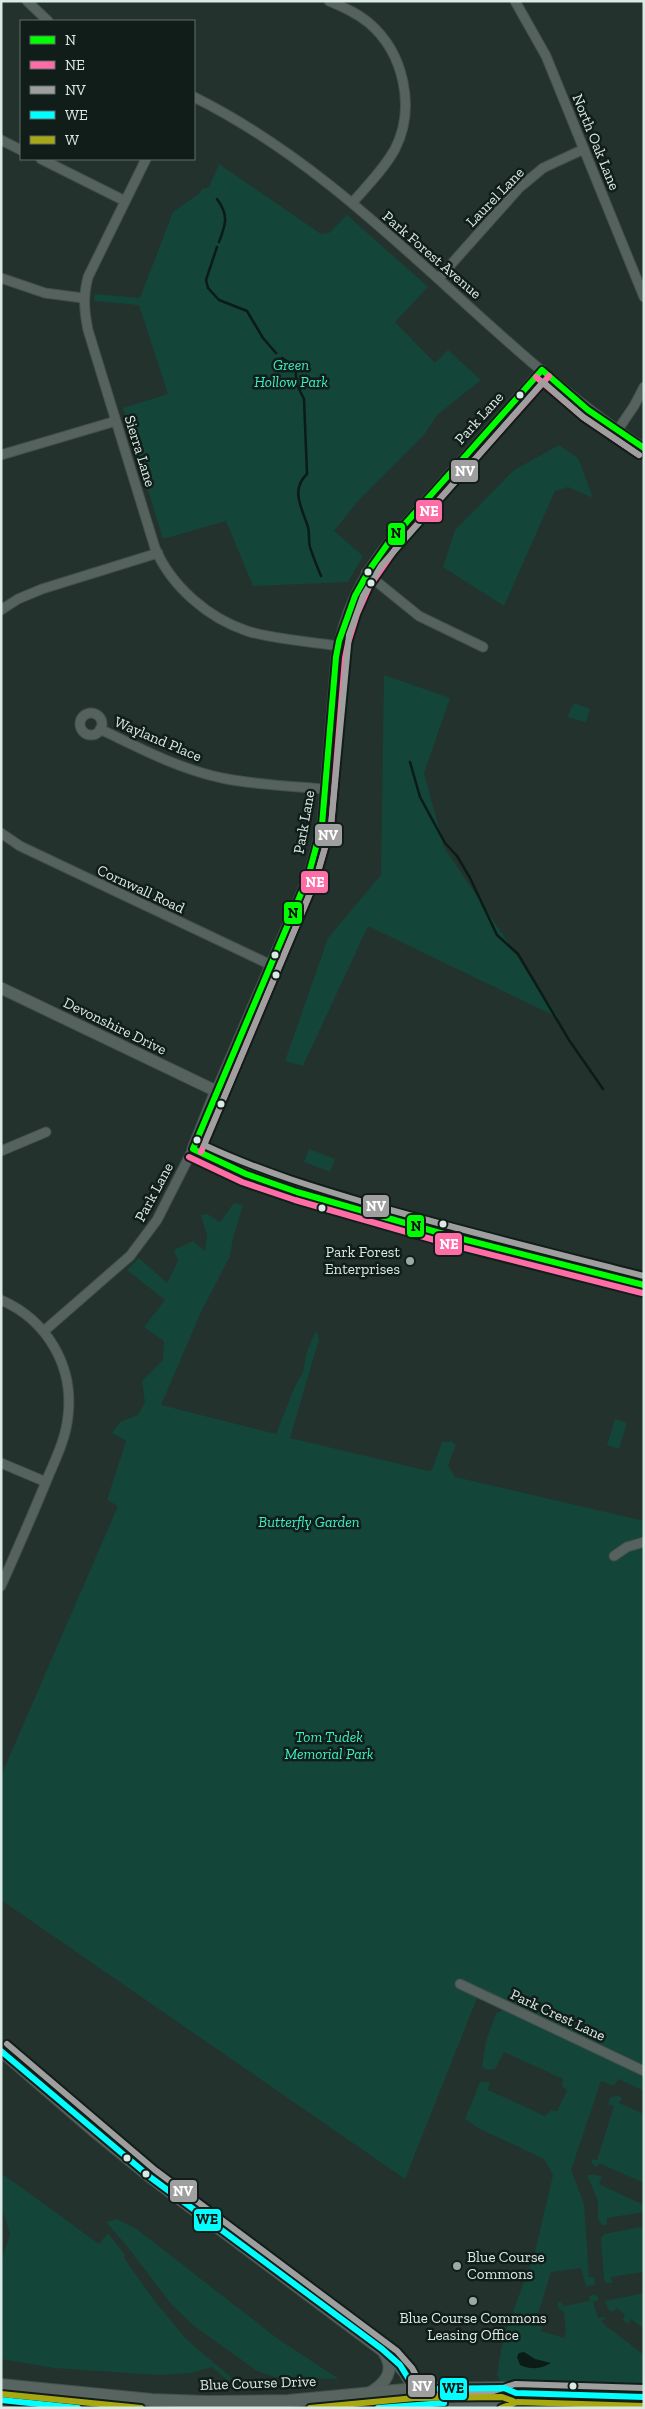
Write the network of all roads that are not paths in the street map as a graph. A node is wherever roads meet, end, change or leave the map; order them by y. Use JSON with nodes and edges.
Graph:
{"nodes":[{"id":1,"x":27,"y":1,"type":"edge"},
{"id":2,"x":329,"y":1,"type":"edge"},
{"id":3,"x":515,"y":1,"type":"edge"},
{"id":4,"x":350,"y":6,"type":"edge"},
{"id":5,"x":47,"y":20,"type":"edge"},
{"id":6,"x":195,"y":98,"type":"edge"},
{"id":7,"x":1,"y":140,"type":"edge"},
{"id":8,"x":584,"y":149,"type":"junction"},
{"id":9,"x":20,"y":150,"type":"edge"},
{"id":10,"x":43,"y":160,"type":"edge"},
{"id":11,"x":146,"y":160,"type":"edge"},
{"id":12,"x":125,"y":201,"type":"junction"},
{"id":13,"x":352,"y":203,"type":"junction"},
{"id":14,"x":1,"y":278,"type":"edge"},
{"id":15,"x":438,"y":278,"type":"junction"},
{"id":16,"x":644,"y":297,"type":"edge"},
{"id":17,"x":83,"y":298,"type":"junction"},
{"id":18,"x":542,"y":370,"type":"junction"},
{"id":19,"x":644,"y":387,"type":"edge"},
{"id":20,"x":116,"y":421,"type":"junction"},
{"id":21,"x":617,"y":431,"type":"junction"},
{"id":22,"x":644,"y":448,"type":"edge"},
{"id":23,"x":1,"y":455,"type":"edge"},
{"id":24,"x":158,"y":554,"type":"junction"},
{"id":25,"x":366,"y":573,"type":"junction"},
{"id":26,"x":1,"y":610,"type":"edge"},
{"id":27,"x":338,"y":646,"type":"junction"},
{"id":28,"x":483,"y":647,"type":"dead end"},
{"id":29,"x":100,"y":729,"type":"dead end"},
{"id":30,"x":325,"y":789,"type":"junction"},
{"id":31,"x":1,"y":834,"type":"edge"},
{"id":32,"x":271,"y":965,"type":"junction"},
{"id":33,"x":1,"y":988,"type":"edge"},
{"id":34,"x":216,"y":1091,"type":"junction"},
{"id":35,"x":46,"y":1132,"type":"dead end"},
{"id":36,"x":193,"y":1149,"type":"junction"},
{"id":37,"x":1,"y":1151,"type":"edge"},
{"id":38,"x":644,"y":1285,"type":"edge"},
{"id":39,"x":1,"y":1300,"type":"edge"},
{"id":40,"x":44,"y":1331,"type":"junction"},
{"id":41,"x":1,"y":1463,"type":"edge"},
{"id":42,"x":46,"y":1482,"type":"junction"},
{"id":43,"x":644,"y":1542,"type":"edge"},
{"id":44,"x":614,"y":1556,"type":"dead end"},
{"id":45,"x":1,"y":1586,"type":"edge"},
{"id":46,"x":460,"y":1984,"type":"dead end"},
{"id":47,"x":1,"y":2051,"type":"edge"},
{"id":48,"x":644,"y":2071,"type":"edge"},
{"id":49,"x":382,"y":2349,"type":"junction"},
{"id":50,"x":1,"y":2385,"type":"edge"},
{"id":51,"x":415,"y":2389,"type":"junction"},
{"id":52,"x":369,"y":2393,"type":"junction"},
{"id":53,"x":516,"y":2393,"type":"junction"},
{"id":54,"x":644,"y":2397,"type":"edge"},
{"id":55,"x":1,"y":2400,"type":"edge"},
{"id":56,"x":451,"y":2405,"type":"edge"},
{"id":57,"x":423,"y":2406,"type":"edge"},
{"id":58,"x":80,"y":2408,"type":"edge"},
{"id":59,"x":374,"y":2408,"type":"edge"}],
"edges":[{"from":1,"to":5,"type":"street"},
{"from":2,"to":4,"type":"street"},
{"from":3,"to":8,"type":"street","name":"North Oak Lane"},
{"from":4,"to":13,"type":"street"},
{"from":6,"to":13,"type":"street","name":"Park Forest Avenue"},
{"from":7,"to":9,"type":"street"},
{"from":8,"to":15,"type":"street","name":"Laurel Lane"},
{"from":8,"to":16,"type":"street","name":"North Oak Lane"},
{"from":10,"to":12,"type":"street"},
{"from":11,"to":12,"type":"street","name":"Sierra Lane"},
{"from":12,"to":17,"type":"street","name":"Sierra Lane"},
{"from":13,"to":15,"type":"street","name":"Park Forest Avenue"},
{"from":14,"to":17,"type":"street"},
{"from":15,"to":18,"type":"street","name":"Park Forest Avenue"},
{"from":17,"to":20,"type":"street","name":"Sierra Lane"},
{"from":18,"to":21,"type":"street","name":"Park Forest Avenue"},
{"from":18,"to":25,"type":"street","name":"Park Lane"},
{"from":19,"to":21,"type":"street"},
{"from":20,"to":23,"type":"street"},
{"from":20,"to":24,"type":"street","name":"Sierra Lane"},
{"from":21,"to":22,"type":"street","name":"Park Forest Avenue"},
{"from":24,"to":26,"type":"street"},
{"from":24,"to":27,"type":"street","name":"Sierra Lane"},
{"from":25,"to":27,"type":"street","name":"Park Lane"},
{"from":25,"to":28,"type":"street"},
{"from":27,"to":30,"type":"street","name":"Park Lane"},
{"from":29,"to":30,"type":"street","name":"Wayland Place"},
{"from":30,"to":32,"type":"street","name":"Park Lane"},
{"from":31,"to":32,"type":"street","name":"Cornwall Road"},
{"from":32,"to":34,"type":"street","name":"Park Lane"},
{"from":33,"to":34,"type":"street","name":"Devonshire Drive"},
{"from":34,"to":36,"type":"street","name":"Park Lane"},
{"from":35,"to":37,"type":"street"},
{"from":36,"to":38,"type":"street"},
{"from":36,"to":40,"type":"street","name":"Park Lane"},
{"from":39,"to":40,"type":"street"},
{"from":40,"to":42,"type":"street"},
{"from":41,"to":42,"type":"street"},
{"from":42,"to":45,"type":"street"},
{"from":43,"to":44,"type":"street"},
{"from":46,"to":48,"type":"street","name":"Park Crest Lane"},
{"from":47,"to":49,"type":"street"},
{"from":49,"to":51,"type":"street"},
{"from":49,"to":52,"type":"street"},
{"from":50,"to":52,"type":"main road","name":"Blue Course Drive"},
{"from":51,"to":52,"type":"main road","name":"Blue Course Drive"},
{"from":51,"to":53,"type":"main road","name":"Blue Course Drive"},
{"from":51,"to":57,"type":"street"},
{"from":53,"to":54,"type":"main road","name":"Blue Course Drive"},
{"from":53,"to":56,"type":"main road","name":"Blue Course Drive"},
{"from":55,"to":58,"type":"main road"},
{"from":56,"to":57,"type":"main road","name":"Blue Course Drive"},
{"from":57,"to":59,"type":"main road","name":"Blue Course Drive"}]}
